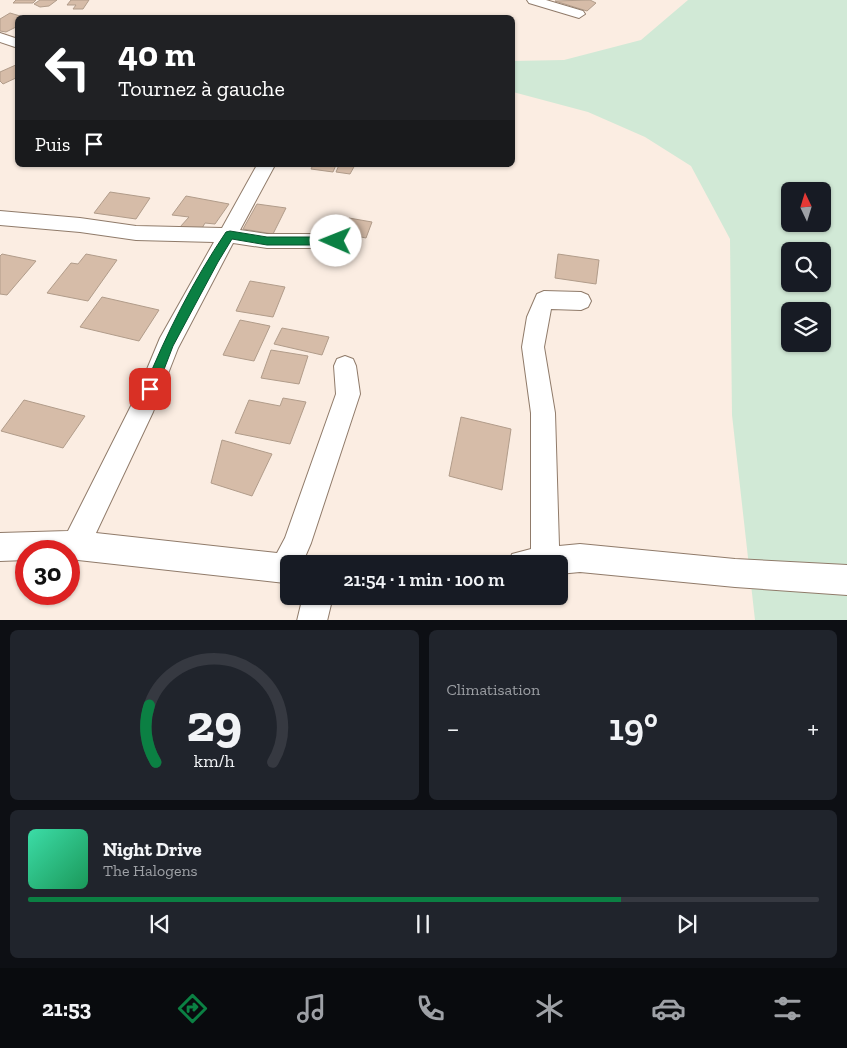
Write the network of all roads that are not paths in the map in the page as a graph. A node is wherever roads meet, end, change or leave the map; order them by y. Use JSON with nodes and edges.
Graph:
{"nodes":[{"id":1,"x":533,"y":0,"type":"edge"},
{"id":2,"x":579,"y":14,"type":"dead end"},
{"id":3,"x":0,"y":37,"type":"edge"},
{"id":4,"x":15,"y":43,"type":"edge"},
{"id":5,"x":265,"y":167,"type":"edge"},
{"id":6,"x":0,"y":218,"type":"edge"},
{"id":7,"x":230,"y":235,"type":"junction"},
{"id":8,"x":336,"y":241,"type":"dead end"},
{"id":9,"x":582,"y":301,"type":"dead end"},
{"id":10,"x":345,"y":366,"type":"dead end"},
{"id":11,"x":78,"y":540,"type":"edge"},
{"id":12,"x":80,"y":545,"type":"edge"},
{"id":13,"x":15,"y":547,"type":"edge"},
{"id":14,"x":0,"y":548,"type":"edge"},
{"id":15,"x":292,"y":555,"type":"edge"},
{"id":16,"x":534,"y":555,"type":"edge"},
{"id":17,"x":568,"y":559,"type":"edge"},
{"id":18,"x":280,"y":568,"type":"edge"},
{"id":19,"x":847,"y":580,"type":"edge"},
{"id":20,"x":316,"y":605,"type":"edge"},
{"id":21,"x":312,"y":620,"type":"edge"}],
"edges":[{"from":1,"to":2,"type":"street"},
{"from":3,"to":4,"type":"street"},
{"from":5,"to":7,"type":"street"},
{"from":6,"to":7,"type":"street"},
{"from":7,"to":8,"type":"street"},
{"from":7,"to":11,"type":"street"},
{"from":9,"to":16,"type":"street"},
{"from":10,"to":15,"type":"street"},
{"from":12,"to":18,"type":"street"},
{"from":13,"to":14,"type":"street"},
{"from":17,"to":19,"type":"street"},
{"from":20,"to":21,"type":"street"}]}
